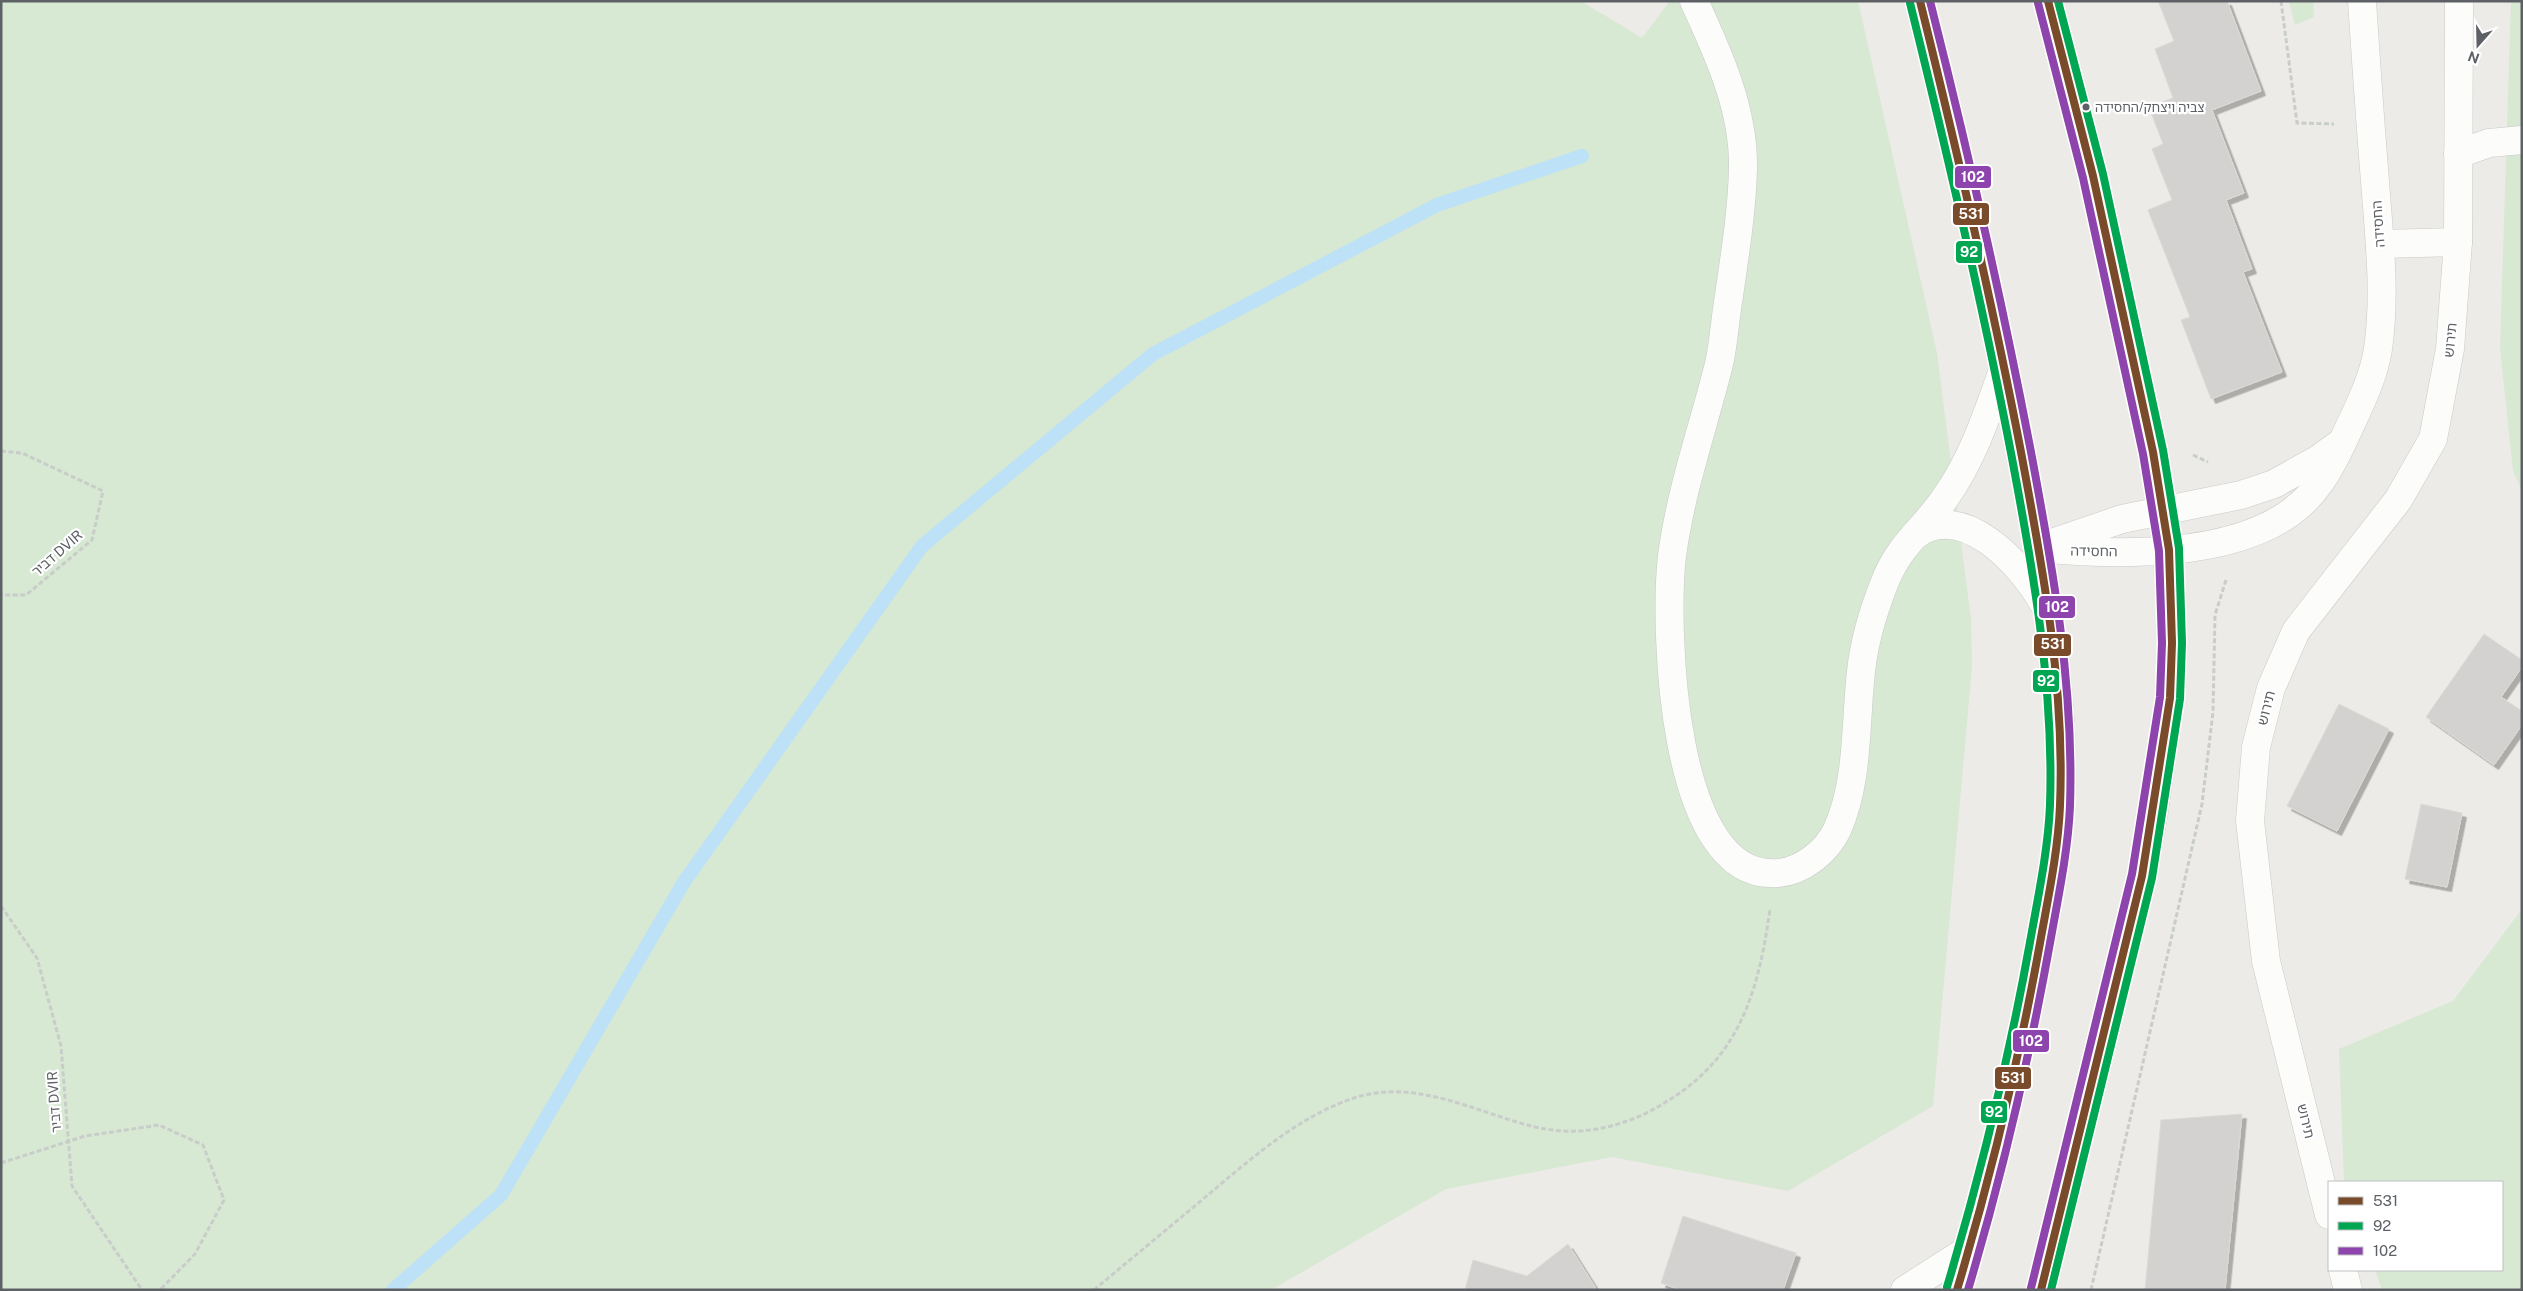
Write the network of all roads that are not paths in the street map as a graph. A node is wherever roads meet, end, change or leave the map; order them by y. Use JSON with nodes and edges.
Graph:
{"nodes":[{"id":1,"x":1694,"y":1,"type":"edge"},
{"id":2,"x":1920,"y":1,"type":"edge"},
{"id":3,"x":2048,"y":1,"type":"edge"},
{"id":4,"x":2362,"y":1,"type":"edge"},
{"id":5,"x":2459,"y":1,"type":"edge"},
{"id":6,"x":2522,"y":140,"type":"edge"},
{"id":7,"x":2458,"y":154,"type":"junction"},
{"id":8,"x":2458,"y":242,"type":"junction"},
{"id":9,"x":2380,"y":244,"type":"junction"},
{"id":10,"x":2004,"y":367,"type":"junction"},
{"id":11,"x":2343,"y":441,"type":"junction"},
{"id":12,"x":2164,"y":510,"type":"junction"},
{"id":13,"x":1908,"y":541,"type":"junction"},
{"id":14,"x":2038,"y":548,"type":"junction"},
{"id":15,"x":2169,"y":550,"type":"junction"},
{"id":16,"x":2048,"y":614,"type":"junction"},
{"id":17,"x":2328,"y":1211,"type":"edge"},
{"id":18,"x":1969,"y":1249,"type":"junction"},
{"id":19,"x":2343,"y":1271,"type":"edge"},
{"id":20,"x":1905,"y":1290,"type":"edge"},
{"id":21,"x":1957,"y":1290,"type":"edge"},
{"id":22,"x":2041,"y":1290,"type":"edge"},
{"id":23,"x":2348,"y":1290,"type":"edge"}],
"edges":[{"from":1,"to":13,"type":"street"},
{"from":2,"to":10,"type":"street"},
{"from":3,"to":12,"type":"street"},
{"from":4,"to":9,"type":"street","name":"החסידה"},
{"from":5,"to":7,"type":"street","name":"תירוש"},
{"from":6,"to":7,"type":"street"},
{"from":7,"to":8,"type":"street","name":"תירוש"},
{"from":8,"to":9,"type":"street"},
{"from":8,"to":17,"type":"street","name":"תירוש"},
{"from":9,"to":11,"type":"street","name":"החסידה"},
{"from":10,"to":13,"type":"street"},
{"from":10,"to":14,"type":"street"},
{"from":11,"to":12,"type":"street","name":"החסידה"},
{"from":11,"to":15,"type":"street","name":"החסידה"},
{"from":12,"to":14,"type":"street","name":"החסידה"},
{"from":12,"to":15,"type":"street"},
{"from":13,"to":16,"type":"street"},
{"from":14,"to":15,"type":"street","name":"החסידה"},
{"from":14,"to":16,"type":"street"},
{"from":15,"to":22,"type":"street"},
{"from":16,"to":18,"type":"street"},
{"from":18,"to":20,"type":"street"},
{"from":18,"to":21,"type":"street"},
{"from":19,"to":23,"type":"street"}]}
